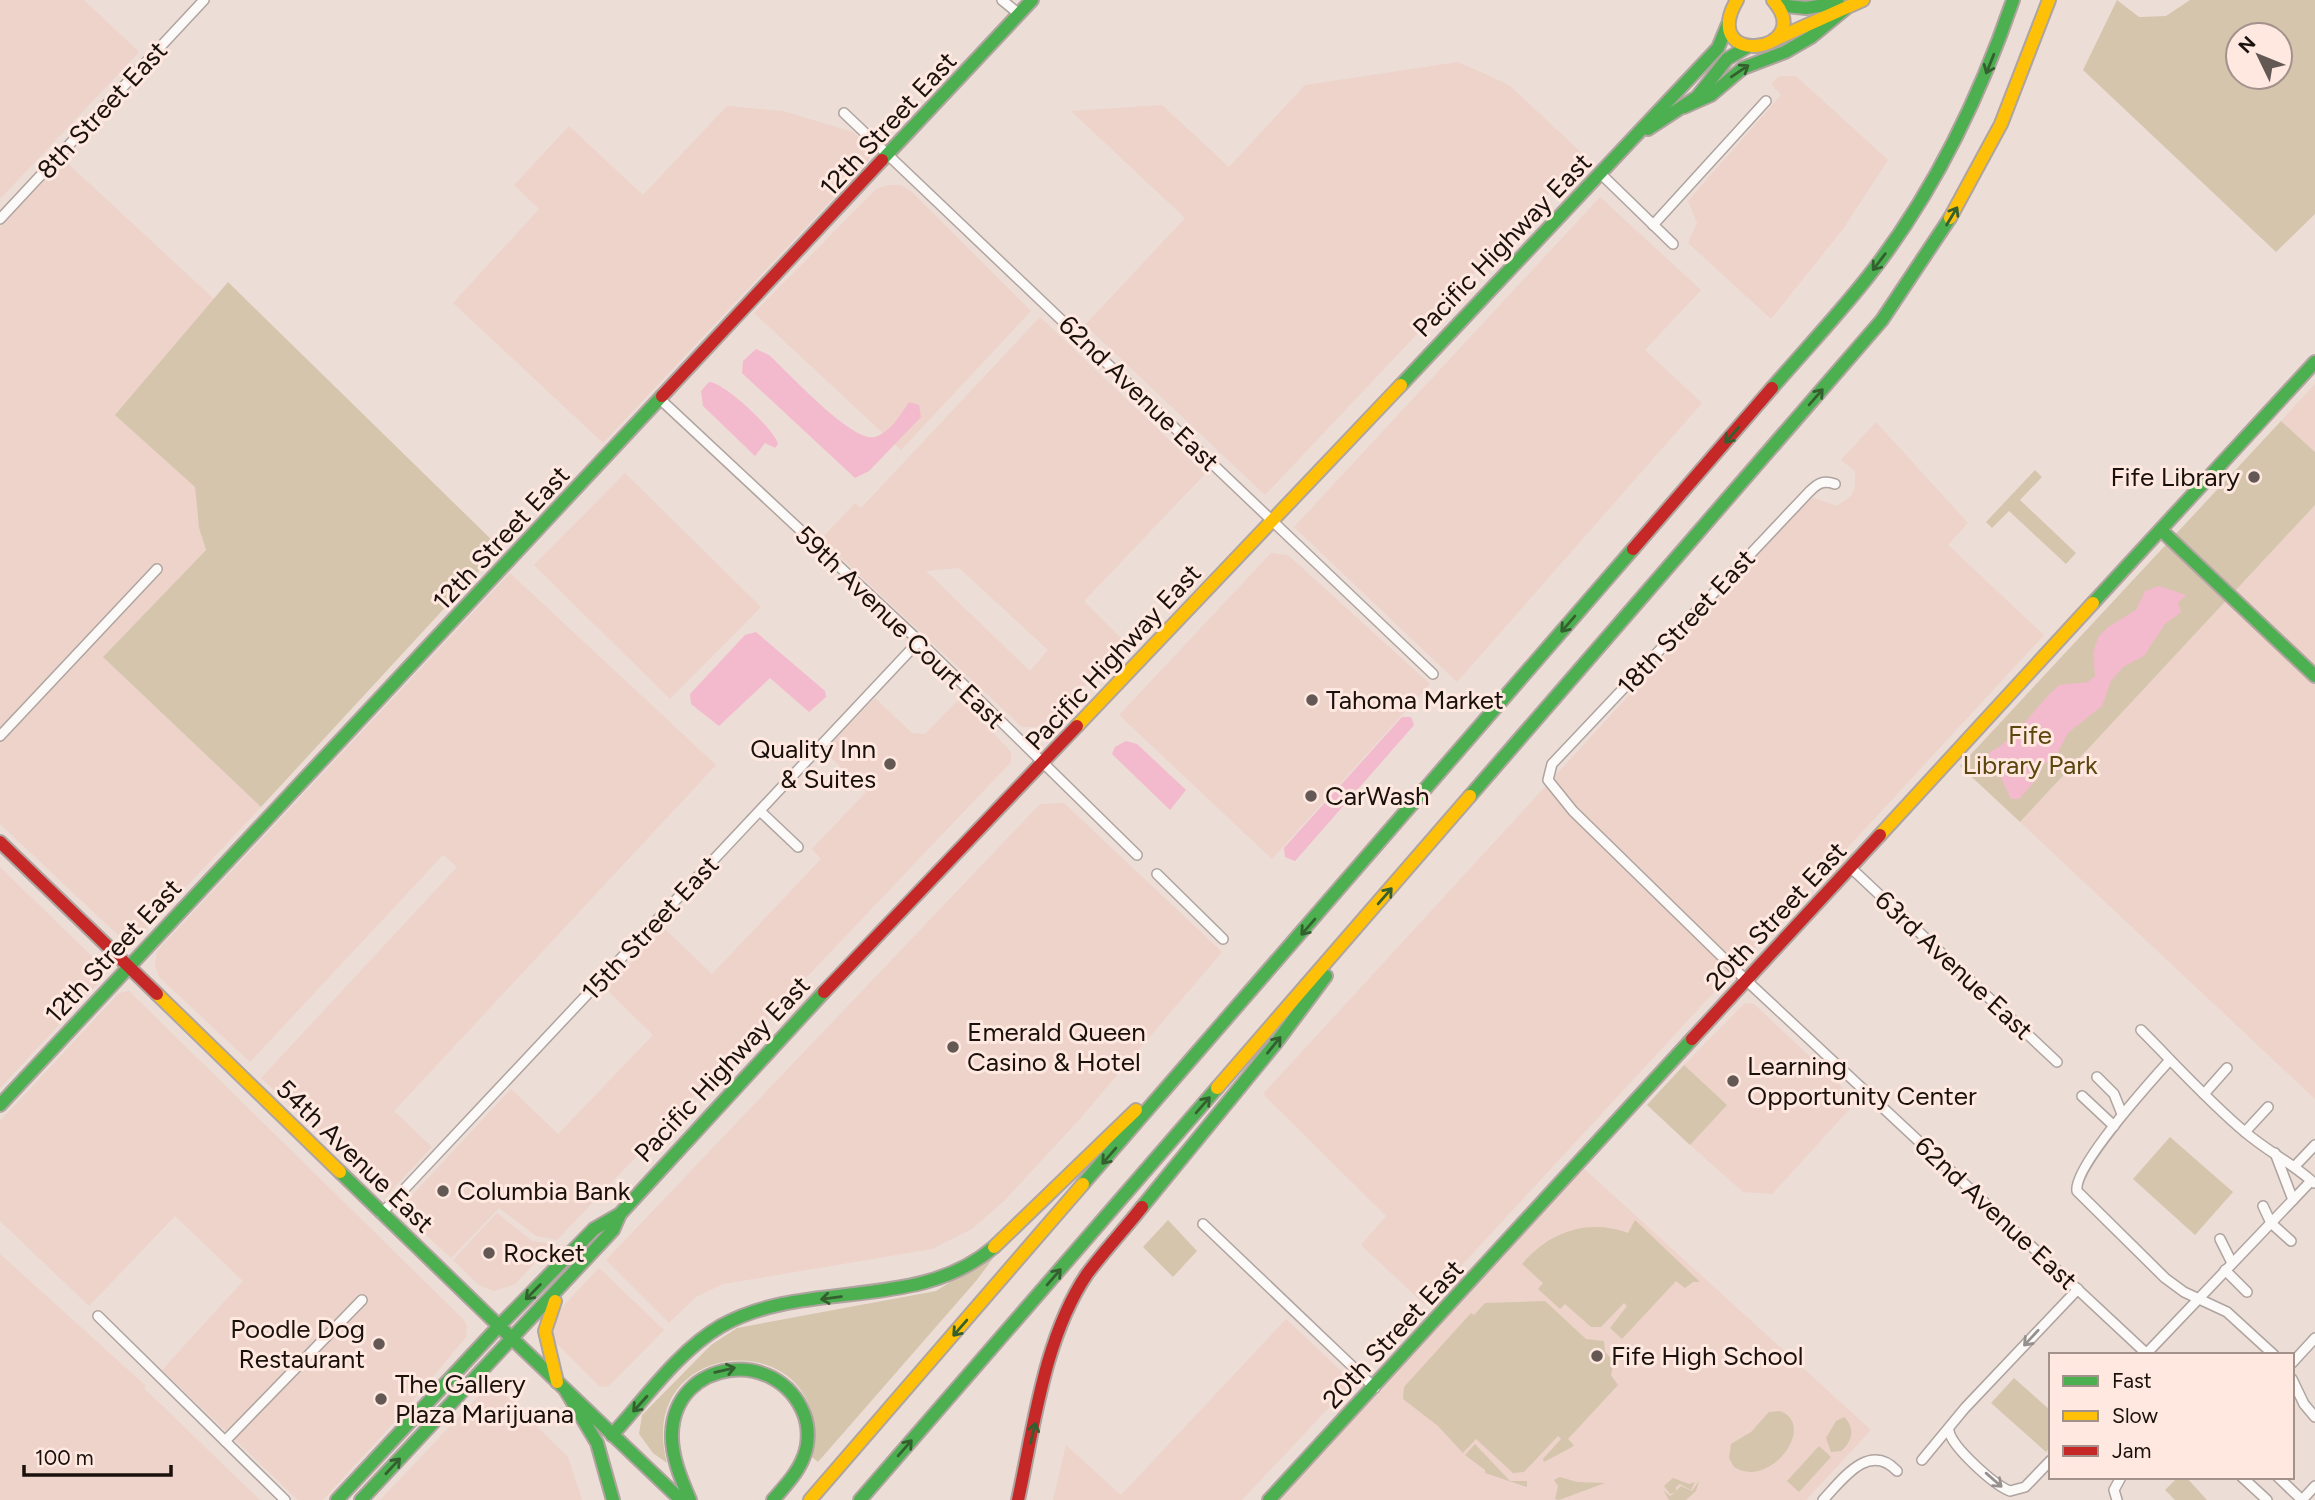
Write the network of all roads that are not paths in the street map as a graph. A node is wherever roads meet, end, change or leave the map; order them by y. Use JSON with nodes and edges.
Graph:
{"nodes":[{"id":1,"x":204,"y":0,"type":"edge"},
{"id":2,"x":1002,"y":0,"type":"edge"},
{"id":3,"x":1032,"y":0,"type":"edge"},
{"id":4,"x":1737,"y":0,"type":"edge"},
{"id":5,"x":2013,"y":0,"type":"edge"},
{"id":6,"x":2049,"y":0,"type":"edge"},
{"id":7,"x":1776,"y":2,"type":"edge"},
{"id":8,"x":1844,"y":4,"type":"edge"},
{"id":9,"x":1019,"y":14,"type":"junction"},
{"id":10,"x":1728,"y":24,"type":"junction"},
{"id":11,"x":1774,"y":40,"type":"junction"},
{"id":12,"x":1746,"y":47,"type":"junction"},
{"id":13,"x":1766,"y":102,"type":"dead end"},
{"id":14,"x":1684,"y":107,"type":"junction"},
{"id":15,"x":844,"y":113,"type":"dead end"},
{"id":16,"x":1640,"y":133,"type":"junction"},
{"id":17,"x":889,"y":156,"type":"junction"},
{"id":18,"x":1601,"y":174,"type":"junction"},
{"id":19,"x":0,"y":219,"type":"edge"},
{"id":20,"x":1653,"y":225,"type":"junction"},
{"id":21,"x":1673,"y":244,"type":"dead end"},
{"id":22,"x":2315,"y":362,"type":"edge"},
{"id":23,"x":661,"y":400,"type":"junction"},
{"id":24,"x":1835,"y":484,"type":"dead end"},
{"id":25,"x":1272,"y":522,"type":"junction"},
{"id":26,"x":2161,"y":530,"type":"junction"},
{"id":27,"x":157,"y":569,"type":"dead end"},
{"id":28,"x":919,"y":641,"type":"junction"},
{"id":29,"x":1433,"y":674,"type":"dead end"},
{"id":30,"x":2315,"y":676,"type":"edge"},
{"id":31,"x":0,"y":736,"type":"edge"},
{"id":32,"x":1042,"y":765,"type":"junction"},
{"id":33,"x":1547,"y":776,"type":"joint"},
{"id":34,"x":760,"y":811,"type":"junction"},
{"id":35,"x":0,"y":842,"type":"edge"},
{"id":36,"x":798,"y":847,"type":"dead end"},
{"id":37,"x":1137,"y":855,"type":"dead end"},
{"id":38,"x":1851,"y":868,"type":"junction"},
{"id":39,"x":1157,"y":874,"type":"dead end"},
{"id":40,"x":1356,"y":930,"type":"junction"},
{"id":41,"x":1223,"y":939,"type":"dead end"},
{"id":42,"x":130,"y":967,"type":"junction"},
{"id":43,"x":1747,"y":981,"type":"junction"},
{"id":44,"x":1250,"y":993,"type":"junction"},
{"id":45,"x":2141,"y":1030,"type":"dead end"},
{"id":46,"x":2171,"y":1060,"type":"junction"},
{"id":47,"x":2057,"y":1062,"type":"dead end"},
{"id":48,"x":2227,"y":1068,"type":"dead end"},
{"id":49,"x":2097,"y":1077,"type":"dead end"},
{"id":50,"x":2204,"y":1094,"type":"junction"},
{"id":51,"x":2082,"y":1096,"type":"dead end"},
{"id":52,"x":0,"y":1105,"type":"edge"},
{"id":53,"x":2268,"y":1107,"type":"dead end"},
{"id":54,"x":2122,"y":1114,"type":"junction"},
{"id":55,"x":2114,"y":1126,"type":"junction"},
{"id":56,"x":2245,"y":1132,"type":"junction"},
{"id":57,"x":2315,"y":1145,"type":"edge"},
{"id":58,"x":2275,"y":1153,"type":"junction"},
{"id":59,"x":2295,"y":1166,"type":"junction"},
{"id":60,"x":2313,"y":1183,"type":"edge"},
{"id":61,"x":2293,"y":1200,"type":"junction"},
{"id":62,"x":2263,"y":1206,"type":"dead end"},
{"id":63,"x":381,"y":1214,"type":"junction"},
{"id":64,"x":620,"y":1214,"type":"junction"},
{"id":65,"x":2271,"y":1223,"type":"junction"},
{"id":66,"x":1203,"y":1224,"type":"dead end"},
{"id":67,"x":2220,"y":1239,"type":"dead end"},
{"id":68,"x":2291,"y":1241,"type":"dead end"},
{"id":69,"x":2229,"y":1267,"type":"junction"},
{"id":70,"x":570,"y":1278,"type":"junction"},
{"id":71,"x":2078,"y":1289,"type":"junction"},
{"id":72,"x":2247,"y":1292,"type":"dead end"},
{"id":73,"x":2199,"y":1298,"type":"junction"},
{"id":74,"x":362,"y":1300,"type":"dead end"},
{"id":75,"x":98,"y":1316,"type":"dead end"},
{"id":76,"x":499,"y":1326,"type":"junction"},
{"id":77,"x":2315,"y":1338,"type":"edge"},
{"id":78,"x":511,"y":1339,"type":"junction"},
{"id":79,"x":2145,"y":1353,"type":"edge"},
{"id":80,"x":2147,"y":1353,"type":"edge"},
{"id":81,"x":2272,"y":1353,"type":"edge"},
{"id":82,"x":2294,"y":1361,"type":"edge"},
{"id":83,"x":2294,"y":1383,"type":"edge"},
{"id":84,"x":562,"y":1387,"type":"junction"},
{"id":85,"x":1375,"y":1388,"type":"junction"},
{"id":86,"x":2315,"y":1417,"type":"edge"},
{"id":87,"x":1949,"y":1431,"type":"junction"},
{"id":88,"x":612,"y":1435,"type":"junction"},
{"id":89,"x":225,"y":1441,"type":"junction"},
{"id":90,"x":1922,"y":1460,"type":"dead end"},
{"id":91,"x":2049,"y":1462,"type":"edge"},
{"id":92,"x":1897,"y":1471,"type":"dead end"},
{"id":93,"x":2120,"y":1479,"type":"edge"},
{"id":94,"x":2244,"y":1479,"type":"edge"},
{"id":95,"x":2280,"y":1479,"type":"edge"},
{"id":96,"x":2027,"y":1486,"type":"junction"},
{"id":97,"x":2315,"y":1486,"type":"edge"},
{"id":98,"x":285,"y":1500,"type":"edge"},
{"id":99,"x":337,"y":1500,"type":"edge"},
{"id":100,"x":361,"y":1500,"type":"edge"},
{"id":101,"x":613,"y":1500,"type":"edge"},
{"id":102,"x":681,"y":1500,"type":"edge"},
{"id":103,"x":690,"y":1500,"type":"edge"},
{"id":104,"x":773,"y":1500,"type":"edge"},
{"id":105,"x":810,"y":1500,"type":"edge"},
{"id":106,"x":860,"y":1500,"type":"edge"},
{"id":107,"x":1018,"y":1500,"type":"edge"},
{"id":108,"x":1269,"y":1500,"type":"edge"},
{"id":109,"x":1823,"y":1500,"type":"edge"},
{"id":110,"x":2014,"y":1500,"type":"edge"},
{"id":111,"x":2117,"y":1500,"type":"edge"},
{"id":112,"x":2267,"y":1500,"type":"edge"},
{"id":113,"x":2302,"y":1500,"type":"edge"}],
"edges":[{"from":1,"to":19,"type":"street","name":"8th Street East"},
{"from":2,"to":9,"type":"street"},
{"from":3,"to":9,"type":"main road","name":"12th Street East"},
{"from":4,"to":10,"type":"main road","name":"Pacific Highway East"},
{"from":5,"to":44,"type":"main road","one_way":true},
{"from":40,"to":6,"type":"main road","one_way":true},
{"from":7,"to":8,"type":"main road"},
{"from":7,"to":11,"type":"main road"},
{"from":8,"to":11,"type":"main road"},
{"from":14,"to":8,"type":"main road","one_way":true},
{"from":9,"to":17,"type":"main road","name":"12th Street East"},
{"from":10,"to":12,"type":"main road"},
{"from":10,"to":16,"type":"main road","name":"Pacific Highway East"},
{"from":11,"to":12,"type":"main road"},
{"from":12,"to":14,"type":"main road","name":"Pacific Highway East"},
{"from":13,"to":20,"type":"street"},
{"from":14,"to":16,"type":"main road","name":"Pacific Highway East"},
{"from":15,"to":17,"type":"street","name":"62nd Avenue East"},
{"from":16,"to":18,"type":"main road","name":"Pacific Highway East"},
{"from":17,"to":23,"type":"main road","name":"12th Street East"},
{"from":17,"to":25,"type":"street","name":"62nd Avenue East"},
{"from":18,"to":20,"type":"street"},
{"from":18,"to":25,"type":"main road","name":"Pacific Highway East"},
{"from":20,"to":21,"type":"street"},
{"from":22,"to":26,"type":"main road","name":"20th Street East"},
{"from":23,"to":28,"type":"street","name":"59th Avenue Court East"},
{"from":23,"to":42,"type":"main road","name":"12th Street East"},
{"from":24,"to":33,"type":"street","name":"18th Street East"},
{"from":25,"to":29,"type":"street","name":"62nd Avenue East"},
{"from":25,"to":32,"type":"main road","name":"Pacific Highway East"},
{"from":26,"to":30,"type":"main road"},
{"from":26,"to":38,"type":"main road","name":"20th Street East"},
{"from":27,"to":31,"type":"street"},
{"from":28,"to":32,"type":"street","name":"59th Avenue Court East"},
{"from":28,"to":34,"type":"street","name":"15th Street East"},
{"from":32,"to":37,"type":"street","name":"59th Avenue Court East"},
{"from":32,"to":64,"type":"main road","name":"Pacific Highway East"},
{"from":33,"to":43,"type":"street","name":"62nd Avenue East"},
{"from":34,"to":36,"type":"street"},
{"from":34,"to":63,"type":"street","name":"15th Street East"},
{"from":35,"to":42,"type":"main road","name":"54th Avenue East"},
{"from":38,"to":43,"type":"main road","name":"20th Street East"},
{"from":38,"to":47,"type":"street","name":"63rd Avenue East"},
{"from":39,"to":41,"type":"street"},
{"from":106,"to":40,"type":"main road","one_way":true},
{"from":107,"to":40,"type":"main road","one_way":true},
{"from":42,"to":52,"type":"main road","name":"12th Street East"},
{"from":42,"to":63,"type":"main road","name":"54th Avenue East"},
{"from":43,"to":71,"type":"street","name":"62nd Avenue East"},
{"from":43,"to":85,"type":"main road","name":"20th Street East"},
{"from":44,"to":88,"type":"main road","one_way":true},
{"from":44,"to":105,"type":"main road","one_way":true},
{"from":45,"to":46,"type":"street"},
{"from":46,"to":50,"type":"street"},
{"from":46,"to":54,"type":"street"},
{"from":48,"to":50,"type":"street"},
{"from":49,"to":54,"type":"street"},
{"from":50,"to":56,"type":"street"},
{"from":51,"to":55,"type":"street"},
{"from":53,"to":56,"type":"street"},
{"from":54,"to":55,"type":"street"},
{"from":55,"to":73,"type":"street"},
{"from":56,"to":58,"type":"street"},
{"from":57,"to":59,"type":"street"},
{"from":58,"to":59,"type":"street"},
{"from":58,"to":61,"type":"street"},
{"from":59,"to":60,"type":"street"},
{"from":60,"to":61,"type":"street"},
{"from":61,"to":65,"type":"street"},
{"from":62,"to":65,"type":"street"},
{"from":63,"to":76,"type":"main road","name":"54th Avenue East"},
{"from":64,"to":70,"type":"main road","name":"Pacific Highway East"},
{"from":64,"to":76,"type":"main road","name":"Pacific Highway East","one_way":true},
{"from":65,"to":68,"type":"street"},
{"from":65,"to":69,"type":"street"},
{"from":66,"to":85,"type":"street"},
{"from":67,"to":69,"type":"street"},
{"from":69,"to":72,"type":"street"},
{"from":69,"to":73,"type":"street"},
{"from":70,"to":78,"type":"main road","name":"Pacific Highway East"},
{"from":70,"to":84,"type":"main road"},
{"from":71,"to":79,"type":"street","name":"62nd Avenue East"},
{"from":71,"to":87,"type":"street","one_way":true},
{"from":73,"to":80,"type":"street"},
{"from":73,"to":81,"type":"street"},
{"from":74,"to":89,"type":"street"},
{"from":75,"to":89,"type":"street"},
{"from":76,"to":78,"type":"main road","name":"54th Avenue East"},
{"from":76,"to":99,"type":"main road","name":"Pacific Highway East"},
{"from":77,"to":82,"type":"street"},
{"from":78,"to":84,"type":"main road","name":"54th Avenue East"},
{"from":100,"to":78,"type":"main road","name":"Pacific Highway East","one_way":true},
{"from":83,"to":86,"type":"street"},
{"from":84,"to":88,"type":"main road","name":"54th Avenue East"},
{"from":84,"to":101,"type":"main road"},
{"from":85,"to":108,"type":"main road","name":"20th Street East"},
{"from":87,"to":90,"type":"street"},
{"from":87,"to":96,"type":"street","one_way":true},
{"from":88,"to":102,"type":"main road","name":"54th Avenue East"},
{"from":89,"to":98,"type":"street"},
{"from":91,"to":96,"type":"street"},
{"from":92,"to":109,"type":"street"},
{"from":93,"to":111,"type":"street"},
{"from":94,"to":112,"type":"street"},
{"from":95,"to":113,"type":"street"},
{"from":96,"to":110,"type":"street"},
{"from":97,"to":113,"type":"street"},
{"from":103,"to":104,"type":"main road","one_way":true}]}
